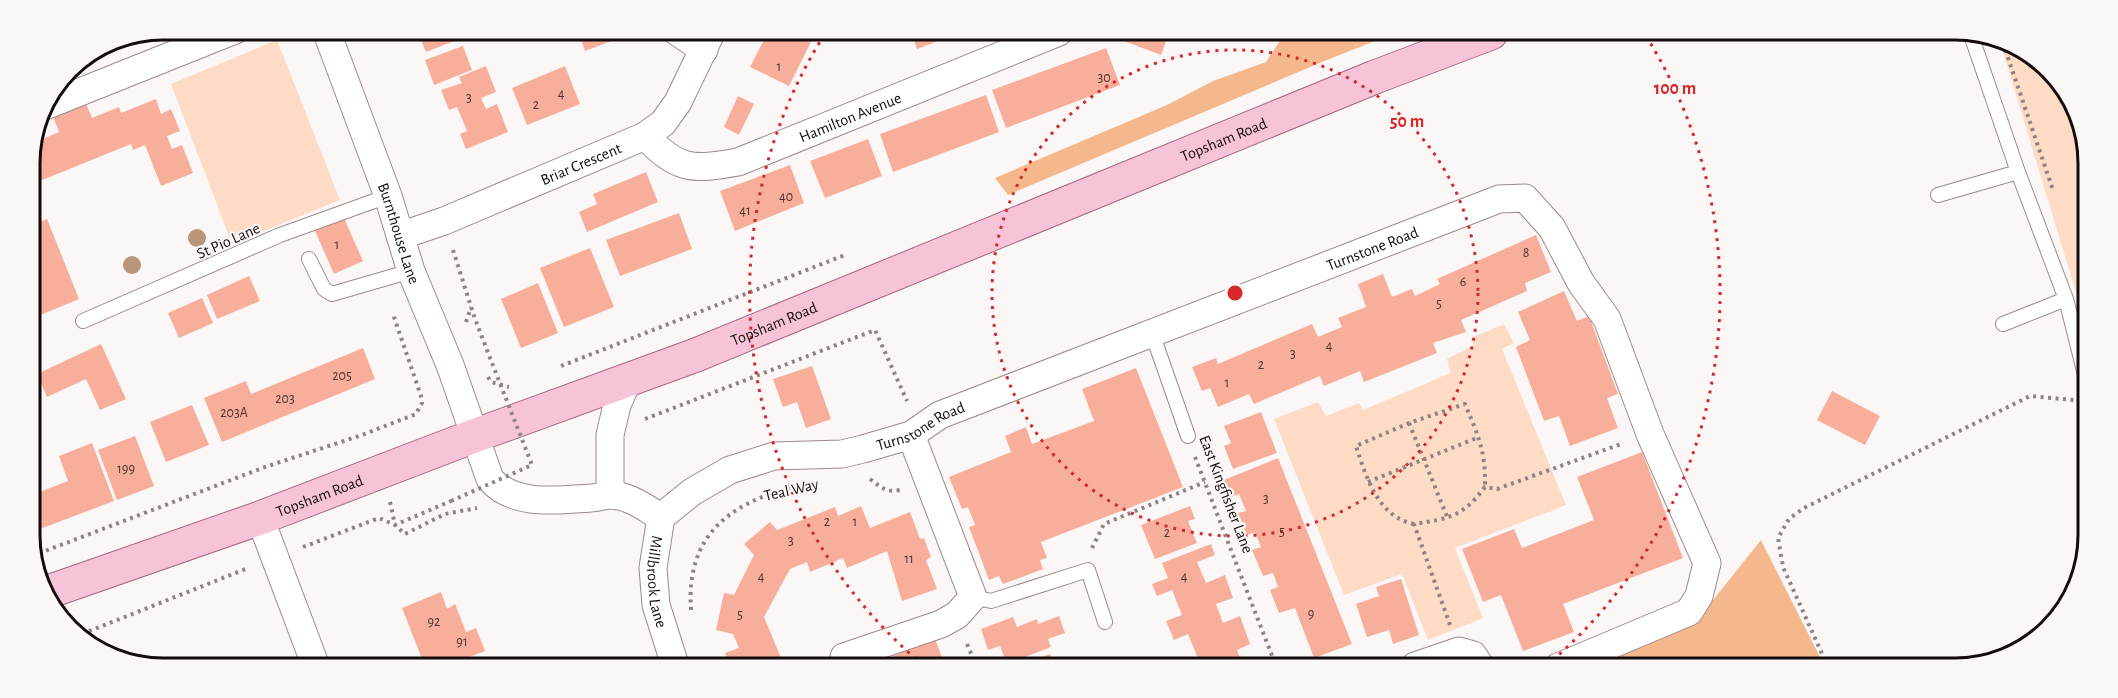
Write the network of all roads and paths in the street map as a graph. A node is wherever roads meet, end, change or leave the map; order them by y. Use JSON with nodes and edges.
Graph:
{"nodes":[{"id":1,"x":1472,"y":40,"type":"edge"},
{"id":2,"x":208,"y":41,"type":"edge"},
{"id":3,"x":330,"y":41,"type":"edge"},
{"id":4,"x":708,"y":41,"type":"edge"},
{"id":5,"x":1038,"y":41,"type":"edge"},
{"id":6,"x":1974,"y":43,"type":"edge"},
{"id":7,"x":2006,"y":52,"type":"edge"},
{"id":8,"x":58,"y":101,"type":"edge"},
{"id":9,"x":645,"y":136,"type":"junction"},
{"id":10,"x":2018,"y":172,"type":"junction"},
{"id":11,"x":1938,"y":195,"type":"dead end"},
{"id":12,"x":388,"y":196,"type":"junction"},
{"id":13,"x":2056,"y":201,"type":"dead end"},
{"id":14,"x":444,"y":221,"type":"junction"},
{"id":15,"x":400,"y":236,"type":"junction"},
{"id":16,"x":309,"y":259,"type":"dead end"},
{"id":17,"x":411,"y":271,"type":"junction"},
{"id":18,"x":2066,"y":299,"type":"junction"},
{"id":19,"x":83,"y":321,"type":"dead end"},
{"id":20,"x":2003,"y":324,"type":"dead end"},
{"id":21,"x":1152,"y":333,"type":"junction"},
{"id":22,"x":2078,"y":347,"type":"edge"},
{"id":23,"x":628,"y":380,"type":"junction"},
{"id":24,"x":421,"y":396,"type":"dead end"},
{"id":25,"x":2078,"y":400,"type":"edge"},
{"id":26,"x":1409,"y":423,"type":"junction"},
{"id":27,"x":915,"y":432,"type":"junction"},
{"id":28,"x":1650,"y":435,"type":"junction"},
{"id":29,"x":474,"y":436,"type":"junction"},
{"id":30,"x":1188,"y":436,"type":"joint"},
{"id":31,"x":1479,"y":437,"type":"junction"},
{"id":32,"x":609,"y":447,"type":"junction"},
{"id":33,"x":1425,"y":459,"type":"junction"},
{"id":34,"x":866,"y":477,"type":"dead end"},
{"id":35,"x":1205,"y":482,"type":"junction"},
{"id":36,"x":1368,"y":482,"type":"junction"},
{"id":37,"x":798,"y":487,"type":"dead end"},
{"id":38,"x":1485,"y":487,"type":"junction"},
{"id":39,"x":906,"y":488,"type":"dead end"},
{"id":40,"x":610,"y":495,"type":"junction"},
{"id":41,"x":260,"y":518,"type":"junction"},
{"id":42,"x":661,"y":518,"type":"junction"},
{"id":43,"x":1448,"y":519,"type":"junction"},
{"id":44,"x":1414,"y":524,"type":"junction"},
{"id":45,"x":395,"y":525,"type":"dead end"},
{"id":46,"x":42,"y":552,"type":"edge"},
{"id":47,"x":1089,"y":570,"type":"junction"},
{"id":48,"x":54,"y":590,"type":"edge"},
{"id":49,"x":973,"y":597,"type":"junction"},
{"id":50,"x":692,"y":613,"type":"dead end"},
{"id":51,"x":1106,"y":622,"type":"dead end"},
{"id":52,"x":1459,"y":651,"type":"junction"},
{"id":53,"x":844,"y":657,"type":"dead end"},
{"id":54,"x":1273,"y":657,"type":"edge"},
{"id":55,"x":1441,"y":657,"type":"edge"},
{"id":56,"x":1475,"y":657,"type":"edge"},
{"id":57,"x":1581,"y":657,"type":"edge"},
{"id":58,"x":1824,"y":657,"type":"edge"},
{"id":59,"x":313,"y":658,"type":"edge"},
{"id":60,"x":673,"y":658,"type":"edge"}],
"edges":[{"from":1,"to":23,"type":"main road","name":"Topsham Road"},
{"from":2,"to":8,"type":"street"},
{"from":3,"to":12,"type":"street","name":"Burnthouse Lane"},
{"from":4,"to":9,"type":"street","name":"Briar Crescent"},
{"from":5,"to":9,"type":"street","name":"Hamilton Avenue"},
{"from":6,"to":10,"type":"lane"},
{"from":7,"to":13,"type":"path"},
{"from":9,"to":14,"type":"street","name":"Briar Crescent"},
{"from":10,"to":11,"type":"lane"},
{"from":10,"to":18,"type":"lane"},
{"from":12,"to":15,"type":"street","name":"Burnthouse Lane"},
{"from":12,"to":19,"type":"lane","name":"St Pio Lane"},
{"from":14,"to":15,"type":"street","name":"Briar Crescent"},
{"from":14,"to":45,"type":"path","bridge":true},
{"from":15,"to":17,"type":"street","name":"Burnthouse Lane"},
{"from":16,"to":17,"type":"lane"},
{"from":17,"to":29,"type":"street","name":"Burnthouse Lane"},
{"from":18,"to":20,"type":"lane"},
{"from":18,"to":22,"type":"lane"},
{"from":21,"to":27,"type":"street","name":"Turnstone Road"},
{"from":21,"to":28,"type":"street","name":"Turnstone Road"},
{"from":21,"to":30,"type":"lane","name":"East Kingfisher Lane"},
{"from":23,"to":29,"type":"main road","name":"Topsham Road"},
{"from":23,"to":32,"type":"street"},
{"from":24,"to":46,"type":"path"},
{"from":25,"to":58,"type":"path"},
{"from":26,"to":31,"type":"path"},
{"from":26,"to":33,"type":"path"},
{"from":26,"to":36,"type":"path"},
{"from":27,"to":32,"type":"path"},
{"from":27,"to":42,"type":"street","name":"Turnstone Road"},
{"from":27,"to":49,"type":"street"},
{"from":28,"to":38,"type":"path"},
{"from":28,"to":57,"type":"street","name":"Turnstone Road"},
{"from":29,"to":40,"type":"street","name":"Millbrook Lane"},
{"from":29,"to":41,"type":"main road","name":"Topsham Road"},
{"from":30,"to":35,"type":"path","name":"East Kingfisher Lane"},
{"from":31,"to":33,"type":"path"},
{"from":31,"to":38,"type":"path"},
{"from":32,"to":40,"type":"street"},
{"from":33,"to":36,"type":"path"},
{"from":33,"to":43,"type":"path"},
{"from":34,"to":39,"type":"path"},
{"from":35,"to":47,"type":"path"},
{"from":35,"to":54,"type":"path","name":"East Kingfisher Lane"},
{"from":36,"to":44,"type":"path"},
{"from":37,"to":50,"type":"path","name":"Teal Way"},
{"from":38,"to":43,"type":"path"},
{"from":40,"to":42,"type":"street","name":"Millbrook Lane"},
{"from":41,"to":48,"type":"main road","name":"Topsham Road"},
{"from":41,"to":59,"type":"street"},
{"from":42,"to":60,"type":"street","name":"Millbrook Lane"},
{"from":43,"to":44,"type":"path"},
{"from":44,"to":52,"type":"path"},
{"from":47,"to":49,"type":"lane"},
{"from":47,"to":51,"type":"lane"},
{"from":49,"to":53,"type":"street"},
{"from":52,"to":55,"type":"street"},
{"from":52,"to":56,"type":"street"}]}
